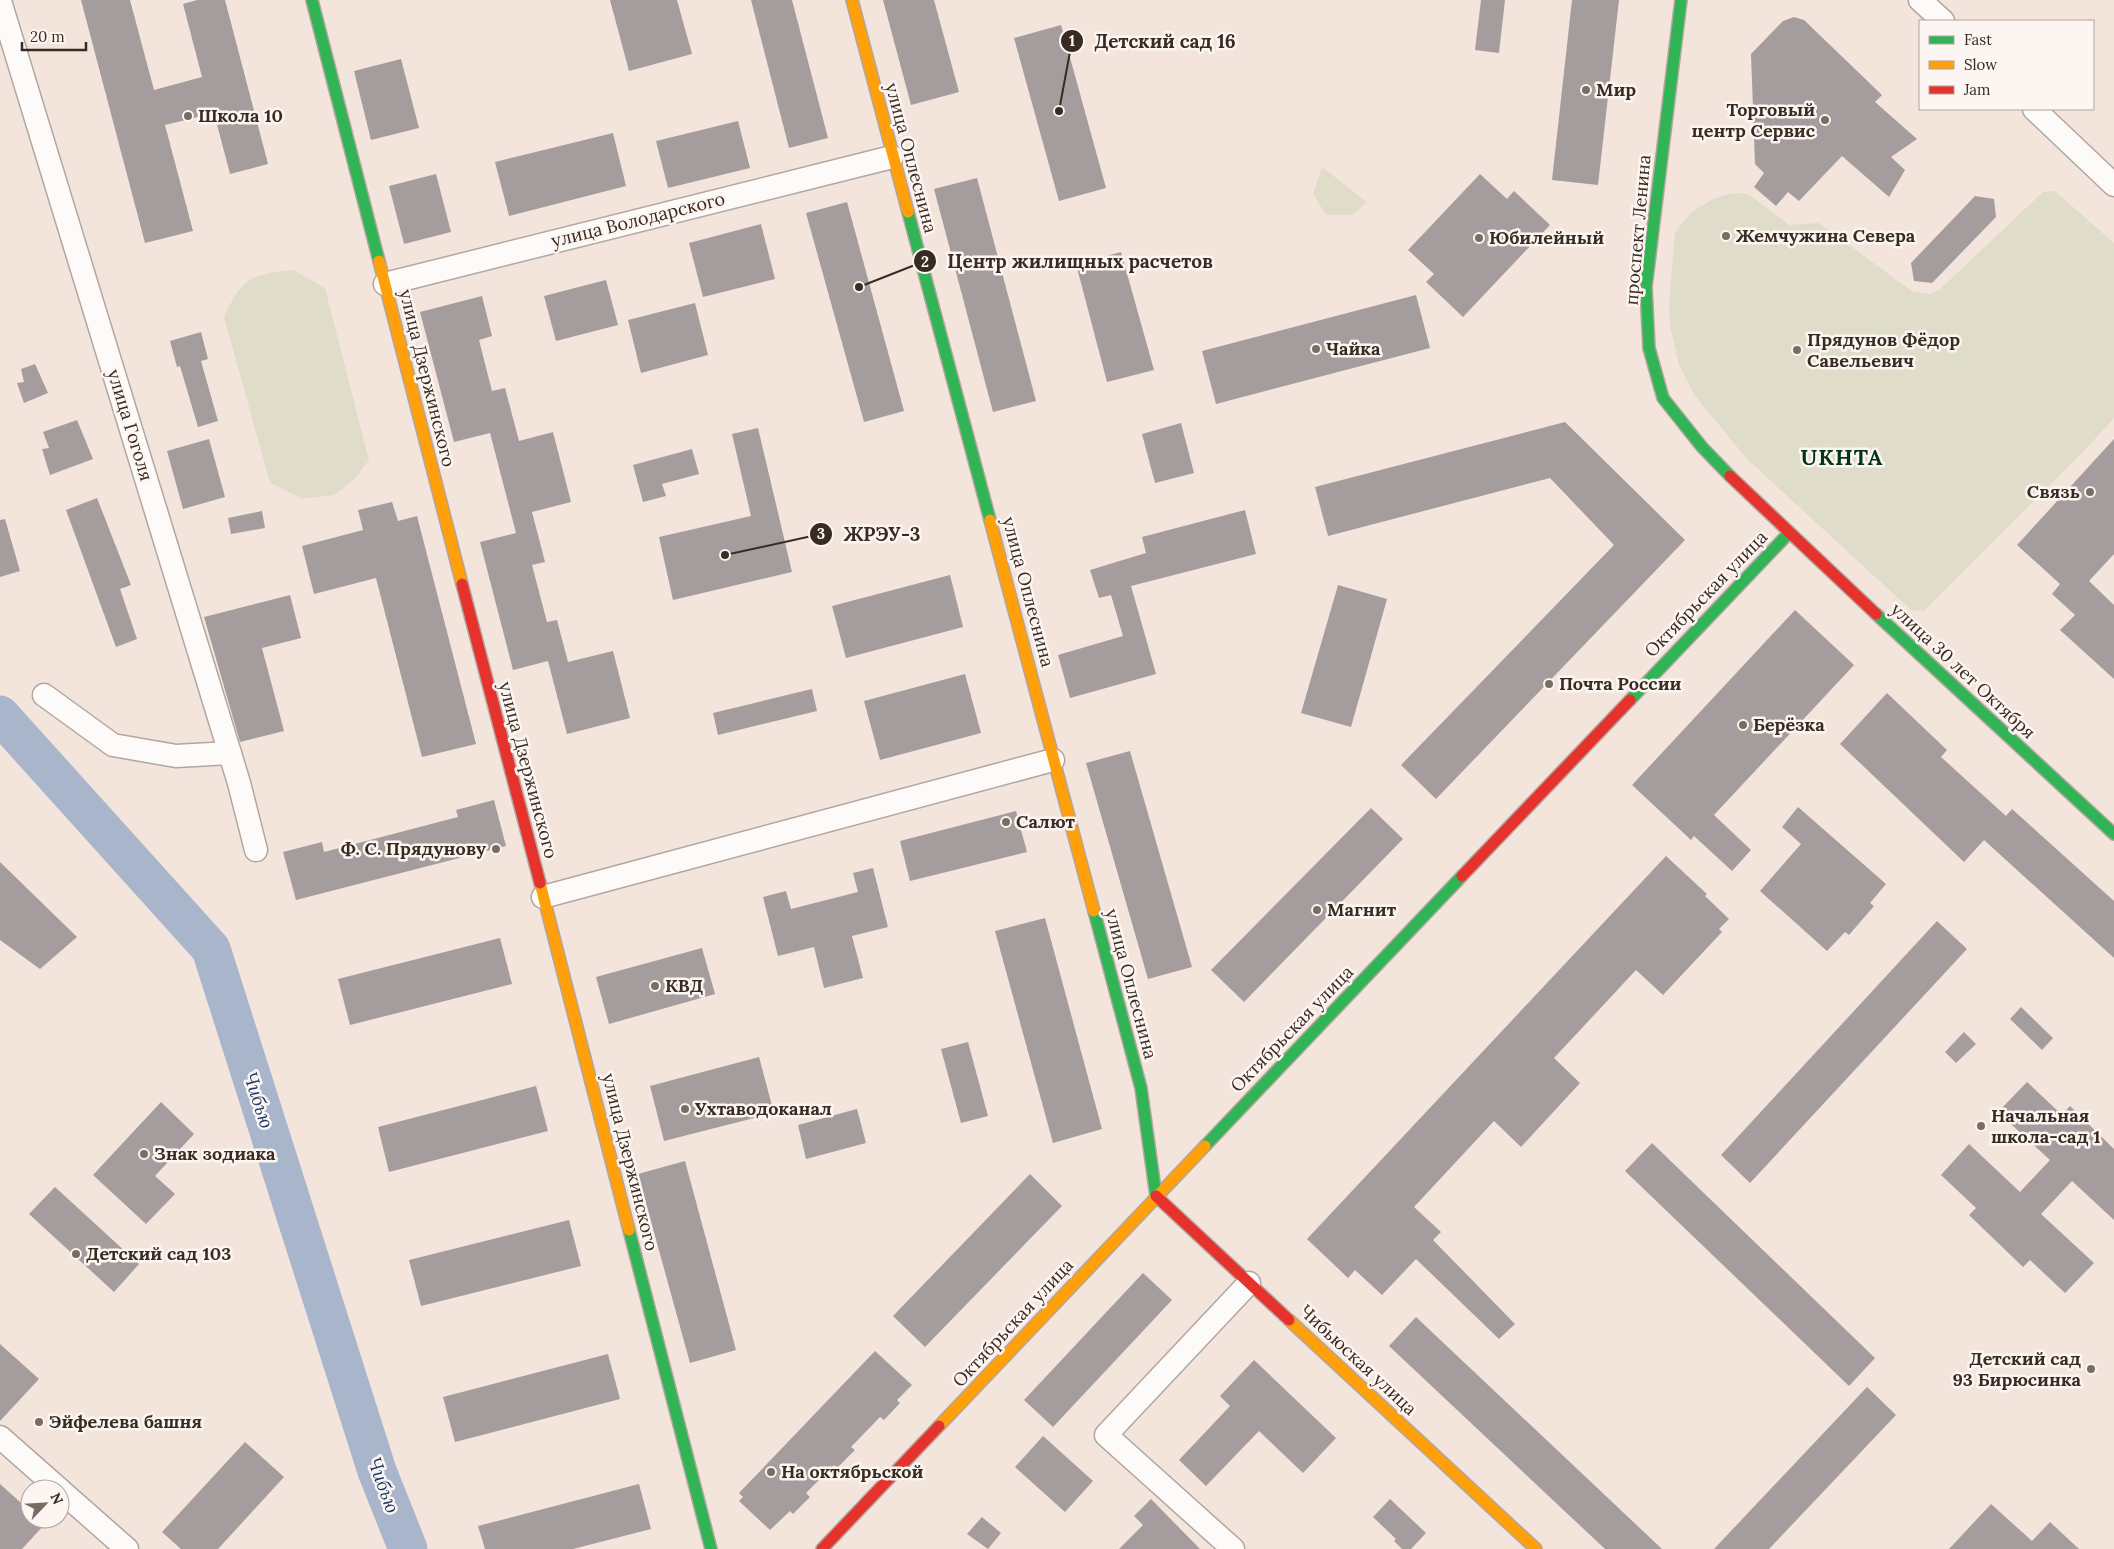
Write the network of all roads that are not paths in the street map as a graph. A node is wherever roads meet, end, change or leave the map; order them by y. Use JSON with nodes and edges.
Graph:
{"nodes":[{"id":1,"x":312,"y":0,"type":"edge"},
{"id":2,"x":852,"y":0,"type":"edge"},
{"id":3,"x":1681,"y":0,"type":"edge"},
{"id":4,"x":1920,"y":0,"type":"edge"},
{"id":5,"x":0,"y":1,"type":"edge"},
{"id":6,"x":1942,"y":20,"type":"edge"},
{"id":7,"x":2035,"y":110,"type":"edge"},
{"id":8,"x":892,"y":157,"type":"junction"},
{"id":9,"x":2114,"y":185,"type":"edge"},
{"id":10,"x":385,"y":284,"type":"junction"},
{"id":11,"x":1788,"y":534,"type":"junction"},
{"id":12,"x":44,"y":695,"type":"dead end"},
{"id":13,"x":230,"y":753,"type":"junction"},
{"id":14,"x":1053,"y":760,"type":"junction"},
{"id":15,"x":2114,"y":834,"type":"edge"},
{"id":16,"x":256,"y":850,"type":"dead end"},
{"id":17,"x":543,"y":897,"type":"junction"},
{"id":18,"x":1156,"y":1196,"type":"junction"},
{"id":19,"x":1249,"y":1283,"type":"junction"},
{"id":20,"x":0,"y":1437,"type":"edge"},
{"id":21,"x":48,"y":1479,"type":"edge"},
{"id":22,"x":70,"y":1498,"type":"edge"},
{"id":23,"x":127,"y":1549,"type":"edge"},
{"id":24,"x":711,"y":1549,"type":"edge"},
{"id":25,"x":822,"y":1549,"type":"edge"},
{"id":26,"x":1233,"y":1549,"type":"edge"},
{"id":27,"x":1536,"y":1549,"type":"edge"}],
"edges":[{"from":1,"to":10,"type":"street","name":"улица Дзержинского"},
{"from":2,"to":8,"type":"street","name":"улица Оплеснина"},
{"from":3,"to":11,"type":"street","name":"проспект Ленина"},
{"from":4,"to":6,"type":"street"},
{"from":5,"to":13,"type":"street","name":"улица Гоголя"},
{"from":7,"to":9,"type":"street"},
{"from":8,"to":10,"type":"street","name":"улица Володарского"},
{"from":8,"to":14,"type":"street","name":"улица Оплеснина"},
{"from":10,"to":17,"type":"street","name":"улица Дзержинского"},
{"from":11,"to":15,"type":"street","name":"улица 30 лет Октября"},
{"from":11,"to":18,"type":"street","name":"Октябрьская улица"},
{"from":12,"to":13,"type":"street"},
{"from":13,"to":16,"type":"street","name":"улица Гоголя"},
{"from":14,"to":17,"type":"street"},
{"from":14,"to":18,"type":"street","name":"улица Оплеснина"},
{"from":17,"to":24,"type":"street","name":"улица Дзержинского"},
{"from":18,"to":19,"type":"street","name":"Чибьюская улица"},
{"from":18,"to":25,"type":"street","name":"Октябрьская улица"},
{"from":19,"to":26,"type":"street"},
{"from":19,"to":27,"type":"street","name":"Чибьюская улица"},
{"from":20,"to":21,"type":"street"},
{"from":22,"to":23,"type":"street"}]}
